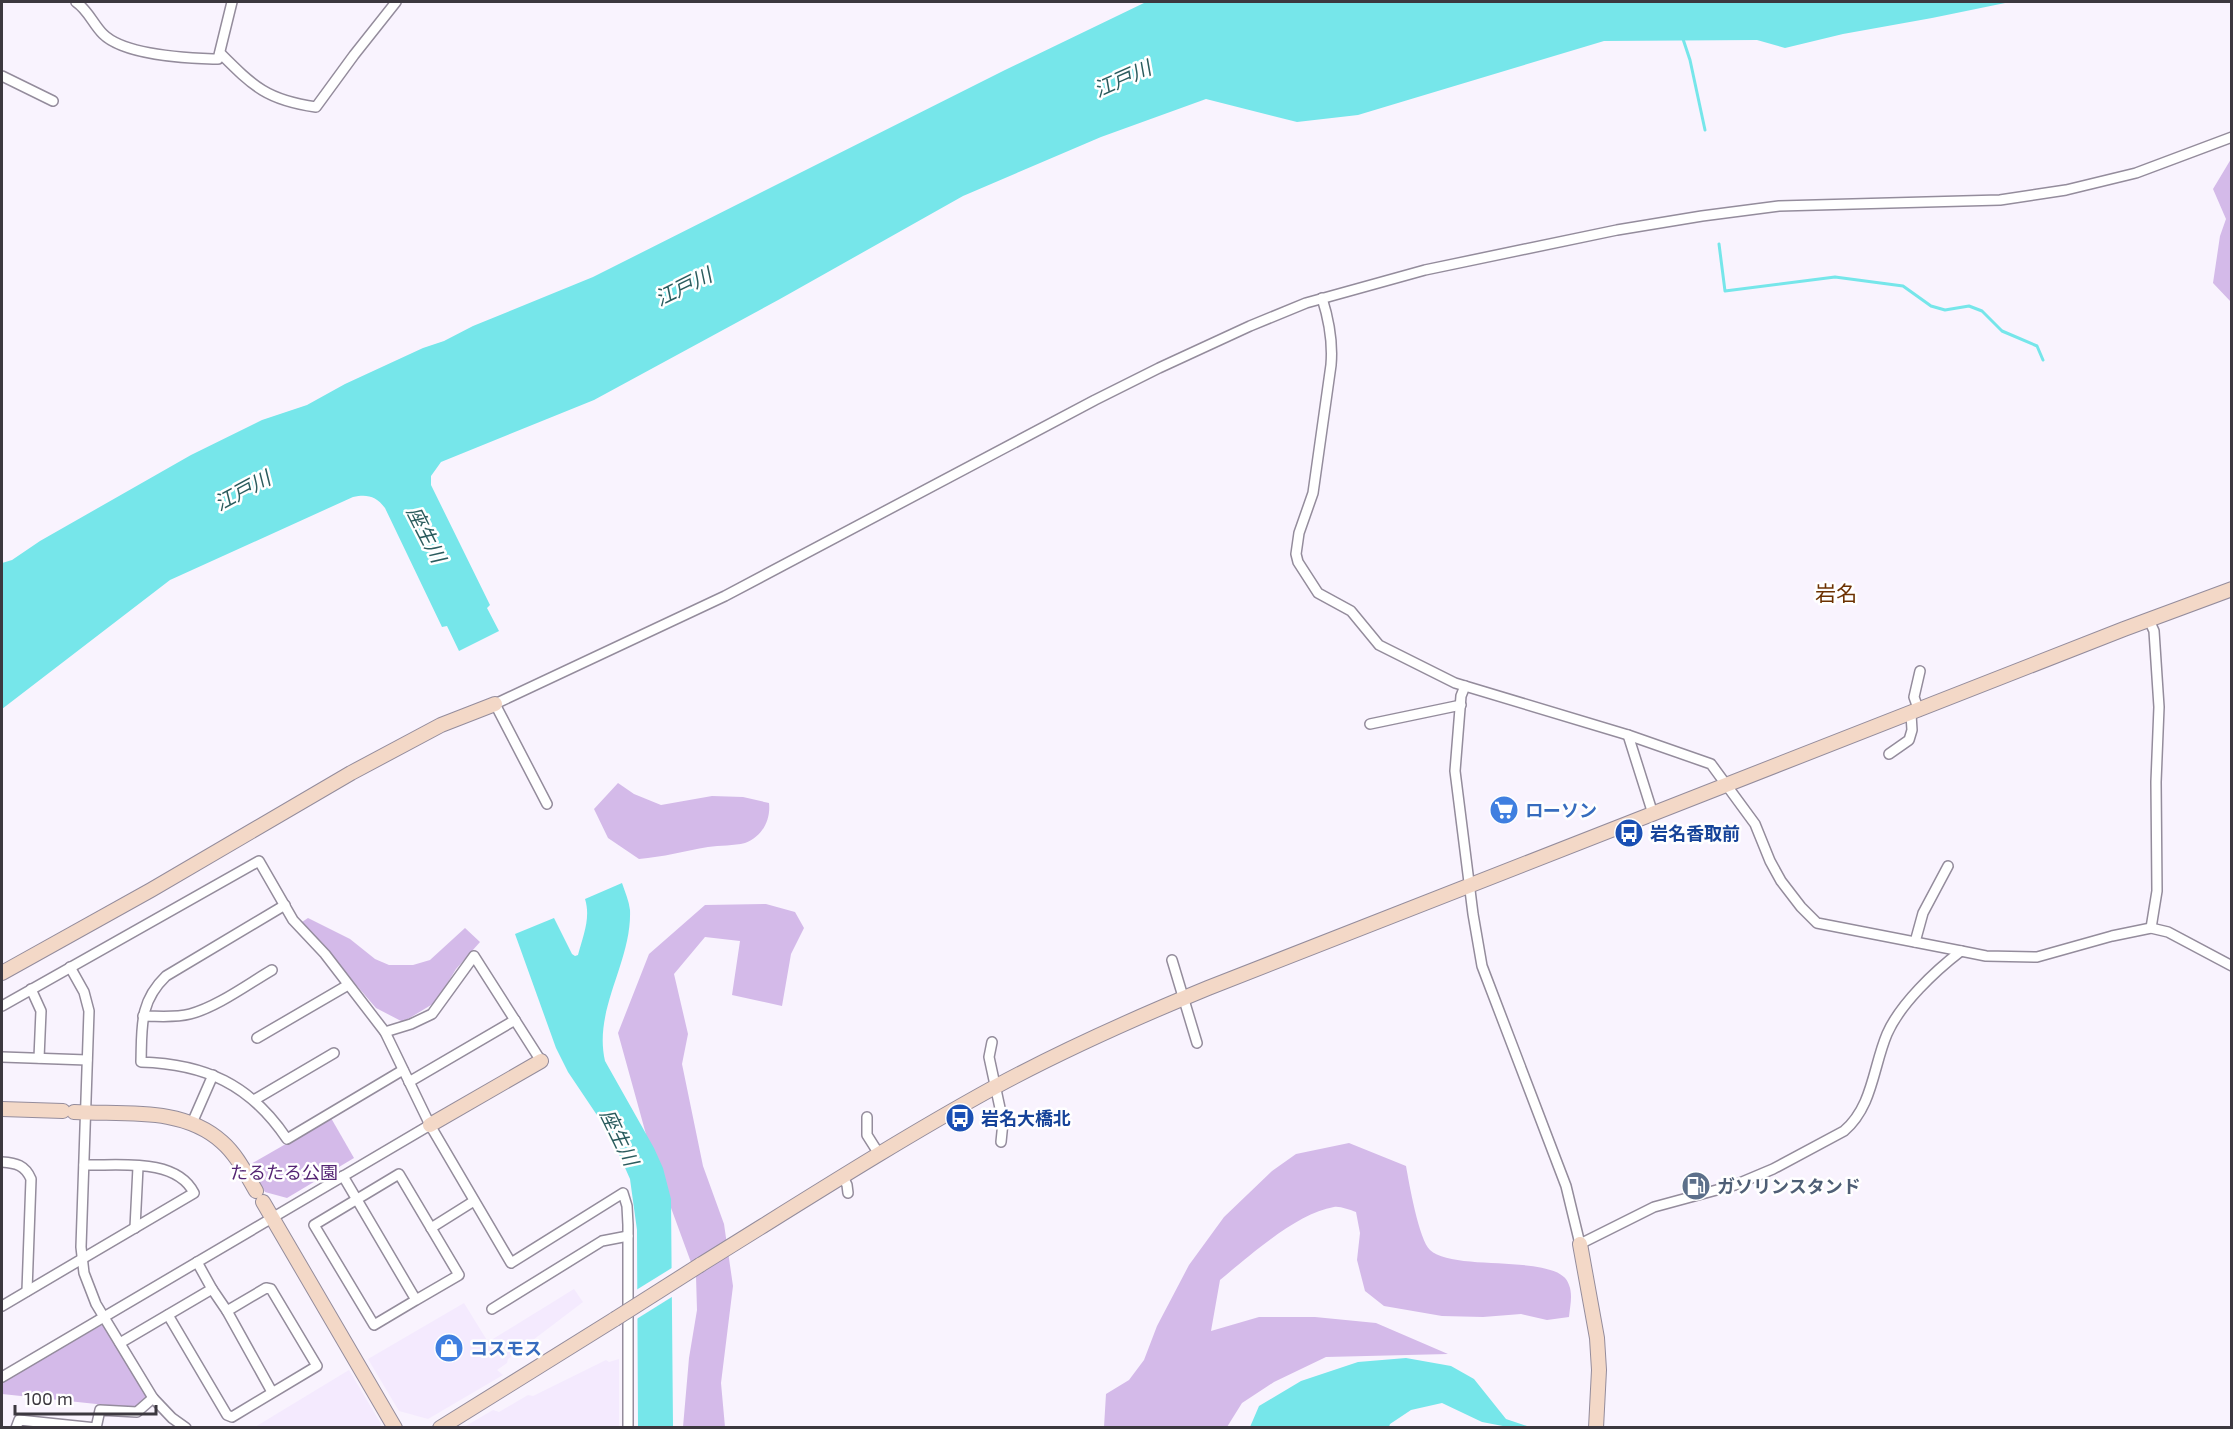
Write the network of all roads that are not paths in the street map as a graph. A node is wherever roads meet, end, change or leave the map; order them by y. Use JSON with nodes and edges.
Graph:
{"nodes":[{"id":1,"x":76,"y":2,"type":"edge"},
{"id":2,"x":232,"y":2,"type":"edge"},
{"id":3,"x":396,"y":2,"type":"edge"},
{"id":4,"x":220,"y":53,"type":"junction"},
{"id":5,"x":2,"y":76,"type":"edge"},
{"id":6,"x":53,"y":101,"type":"dead end"},
{"id":7,"x":2232,"y":137,"type":"edge"},
{"id":8,"x":1322,"y":298,"type":"junction"},
{"id":9,"x":2232,"y":589,"type":"edge"},
{"id":10,"x":2149,"y":620,"type":"junction"},
{"id":11,"x":1920,"y":671,"type":"dead end"},
{"id":12,"x":1465,"y":686,"type":"junction"},
{"id":13,"x":495,"y":704,"type":"junction"},
{"id":14,"x":1461,"y":705,"type":"junction"},
{"id":15,"x":1915,"y":712,"type":"junction"},
{"id":16,"x":1370,"y":724,"type":"dead end"},
{"id":17,"x":1628,"y":735,"type":"junction"},
{"id":18,"x":1889,"y":753,"type":"dead end"},
{"id":19,"x":1727,"y":785,"type":"junction"},
{"id":20,"x":547,"y":804,"type":"dead end"},
{"id":21,"x":1653,"y":814,"type":"junction"},
{"id":22,"x":1948,"y":866,"type":"dead end"},
{"id":23,"x":1469,"y":886,"type":"junction"},
{"id":24,"x":285,"y":905,"type":"junction"},
{"id":25,"x":2151,"y":928,"type":"junction"},
{"id":26,"x":1915,"y":942,"type":"junction"},
{"id":27,"x":1961,"y":951,"type":"junction"},
{"id":28,"x":1172,"y":960,"type":"dead end"},
{"id":29,"x":2232,"y":966,"type":"edge"},
{"id":30,"x":70,"y":967,"type":"junction"},
{"id":31,"x":272,"y":970,"type":"dead end"},
{"id":32,"x":2,"y":973,"type":"edge"},
{"id":33,"x":348,"y":985,"type":"junction"},
{"id":34,"x":31,"y":990,"type":"junction"},
{"id":35,"x":1183,"y":998,"type":"junction"},
{"id":36,"x":2,"y":1006,"type":"edge"},
{"id":37,"x":143,"y":1016,"type":"junction"},
{"id":38,"x":515,"y":1020,"type":"junction"},
{"id":39,"x":385,"y":1032,"type":"junction"},
{"id":40,"x":257,"y":1038,"type":"dead end"},
{"id":41,"x":992,"y":1042,"type":"dead end"},
{"id":42,"x":1197,"y":1043,"type":"dead end"},
{"id":43,"x":334,"y":1053,"type":"dead end"},
{"id":44,"x":2,"y":1057,"type":"edge"},
{"id":45,"x":39,"y":1058,"type":"junction"},
{"id":46,"x":87,"y":1060,"type":"junction"},
{"id":47,"x":541,"y":1061,"type":"joint"},
{"id":48,"x":403,"y":1070,"type":"junction"},
{"id":49,"x":213,"y":1075,"type":"junction"},
{"id":50,"x":408,"y":1082,"type":"junction"},
{"id":51,"x":995,"y":1087,"type":"junction"},
{"id":52,"x":254,"y":1100,"type":"junction"},
{"id":53,"x":2,"y":1109,"type":"edge"},
{"id":54,"x":74,"y":1112,"type":"junction"},
{"id":55,"x":867,"y":1117,"type":"dead end"},
{"id":56,"x":192,"y":1123,"type":"junction"},
{"id":57,"x":430,"y":1125,"type":"junction"},
{"id":58,"x":1001,"y":1142,"type":"dead end"},
{"id":59,"x":879,"y":1154,"type":"junction"},
{"id":60,"x":2,"y":1162,"type":"edge"},
{"id":61,"x":84,"y":1165,"type":"junction"},
{"id":62,"x":138,"y":1167,"type":"junction"},
{"id":63,"x":343,"y":1176,"type":"junction"},
{"id":64,"x":843,"y":1177,"type":"junction"},
{"id":65,"x":848,"y":1192,"type":"dead end"},
{"id":66,"x":357,"y":1198,"type":"junction"},
{"id":67,"x":474,"y":1201,"type":"junction"},
{"id":68,"x":272,"y":1219,"type":"junction"},
{"id":69,"x":135,"y":1228,"type":"junction"},
{"id":70,"x":431,"y":1228,"type":"junction"},
{"id":71,"x":628,"y":1236,"type":"junction"},
{"id":72,"x":1580,"y":1244,"type":"junction"},
{"id":73,"x":81,"y":1259,"type":"junction"},
{"id":74,"x":197,"y":1262,"type":"junction"},
{"id":75,"x":212,"y":1289,"type":"junction"},
{"id":76,"x":27,"y":1291,"type":"junction"},
{"id":77,"x":416,"y":1300,"type":"junction"},
{"id":78,"x":2,"y":1306,"type":"edge"},
{"id":79,"x":492,"y":1310,"type":"dead end"},
{"id":80,"x":227,"y":1311,"type":"junction"},
{"id":81,"x":168,"y":1315,"type":"junction"},
{"id":82,"x":104,"y":1316,"type":"junction"},
{"id":83,"x":120,"y":1343,"type":"junction"},
{"id":84,"x":2,"y":1377,"type":"edge"},
{"id":85,"x":272,"y":1392,"type":"junction"},
{"id":86,"x":153,"y":1398,"type":"junction"},
{"id":87,"x":16,"y":1428,"type":"edge"},
{"id":88,"x":96,"y":1428,"type":"edge"},
{"id":89,"x":186,"y":1428,"type":"edge"},
{"id":90,"x":395,"y":1428,"type":"edge"},
{"id":91,"x":440,"y":1428,"type":"edge"},
{"id":92,"x":628,"y":1428,"type":"edge"},
{"id":93,"x":1596,"y":1428,"type":"edge"}],
"edges":[{"from":1,"to":4,"type":"street"},
{"from":2,"to":4,"type":"street"},
{"from":3,"to":4,"type":"street"},
{"from":5,"to":6,"type":"street"},
{"from":7,"to":8,"type":"street"},
{"from":8,"to":12,"type":"street"},
{"from":8,"to":13,"type":"street"},
{"from":9,"to":10,"type":"street"},
{"from":10,"to":15,"type":"street"},
{"from":10,"to":25,"type":"street"},
{"from":11,"to":15,"type":"street"},
{"from":12,"to":14,"type":"street"},
{"from":12,"to":17,"type":"street"},
{"from":13,"to":20,"type":"street"},
{"from":13,"to":32,"type":"street"},
{"from":14,"to":16,"type":"street"},
{"from":14,"to":23,"type":"street"},
{"from":15,"to":18,"type":"street"},
{"from":15,"to":19,"type":"street"},
{"from":17,"to":19,"type":"street"},
{"from":17,"to":21,"type":"street"},
{"from":19,"to":21,"type":"street"},
{"from":19,"to":26,"type":"street"},
{"from":21,"to":23,"type":"street"},
{"from":22,"to":26,"type":"street"},
{"from":23,"to":35,"type":"street"},
{"from":23,"to":72,"type":"street"},
{"from":24,"to":30,"type":"street"},
{"from":24,"to":33,"type":"street"},
{"from":24,"to":37,"type":"street"},
{"from":25,"to":27,"type":"street"},
{"from":25,"to":29,"type":"street"},
{"from":26,"to":27,"type":"street"},
{"from":27,"to":72,"type":"street"},
{"from":28,"to":35,"type":"street"},
{"from":30,"to":34,"type":"street"},
{"from":30,"to":46,"type":"street"},
{"from":31,"to":37,"type":"street"},
{"from":33,"to":39,"type":"street"},
{"from":33,"to":40,"type":"street"},
{"from":34,"to":36,"type":"street"},
{"from":34,"to":45,"type":"street"},
{"from":35,"to":42,"type":"street"},
{"from":35,"to":51,"type":"street"},
{"from":37,"to":49,"type":"street"},
{"from":38,"to":39,"type":"street"},
{"from":38,"to":47,"type":"street"},
{"from":38,"to":50,"type":"street"},
{"from":39,"to":48,"type":"street"},
{"from":41,"to":51,"type":"street"},
{"from":43,"to":52,"type":"street"},
{"from":44,"to":45,"type":"street"},
{"from":45,"to":46,"type":"street"},
{"from":46,"to":54,"type":"street"},
{"from":47,"to":57,"type":"street"},
{"from":48,"to":50,"type":"street"},
{"from":48,"to":52,"type":"street"},
{"from":49,"to":52,"type":"street"},
{"from":49,"to":56,"type":"street"},
{"from":50,"to":57,"type":"street"},
{"from":51,"to":58,"type":"street"},
{"from":51,"to":59,"type":"street"},
{"from":53,"to":54,"type":"street"},
{"from":54,"to":56,"type":"street"},
{"from":54,"to":61,"type":"street"},
{"from":55,"to":59,"type":"street"},
{"from":56,"to":68,"type":"street"},
{"from":57,"to":63,"type":"street"},
{"from":57,"to":67,"type":"street"},
{"from":59,"to":64,"type":"street"},
{"from":60,"to":76,"type":"street"},
{"from":61,"to":62,"type":"street"},
{"from":61,"to":73,"type":"street"},
{"from":62,"to":69,"type":"street"},
{"from":62,"to":69,"type":"street"},
{"from":63,"to":66,"type":"street"},
{"from":63,"to":68,"type":"street"},
{"from":64,"to":65,"type":"street"},
{"from":64,"to":91,"type":"street","bridge":true},
{"from":66,"to":70,"type":"street"},
{"from":66,"to":77,"type":"street"},
{"from":66,"to":77,"type":"street"},
{"from":67,"to":70,"type":"street"},
{"from":67,"to":71,"type":"street"},
{"from":68,"to":74,"type":"street"},
{"from":68,"to":90,"type":"street"},
{"from":69,"to":73,"type":"street"},
{"from":70,"to":77,"type":"street"},
{"from":71,"to":79,"type":"street"},
{"from":71,"to":92,"type":"street"},
{"from":72,"to":93,"type":"street"},
{"from":73,"to":76,"type":"street"},
{"from":73,"to":82,"type":"street"},
{"from":74,"to":75,"type":"street"},
{"from":74,"to":82,"type":"street"},
{"from":75,"to":80,"type":"street"},
{"from":75,"to":81,"type":"street"},
{"from":76,"to":78,"type":"street"},
{"from":80,"to":85,"type":"street"},
{"from":80,"to":85,"type":"street"},
{"from":81,"to":83,"type":"street"},
{"from":81,"to":85,"type":"street"},
{"from":82,"to":83,"type":"street"},
{"from":82,"to":84,"type":"street"},
{"from":83,"to":86,"type":"street"},
{"from":86,"to":88,"type":"street"},
{"from":86,"to":89,"type":"street"},
{"from":87,"to":88,"type":"street"}]}
